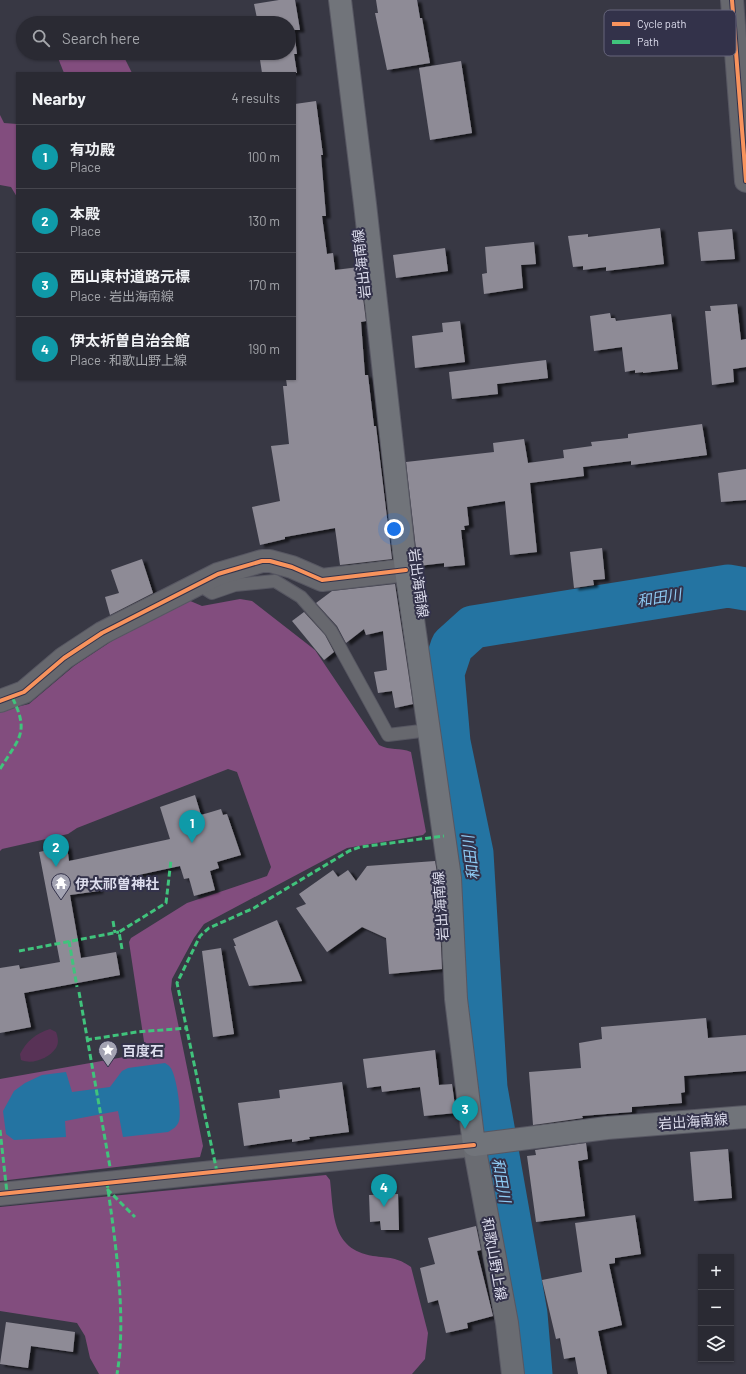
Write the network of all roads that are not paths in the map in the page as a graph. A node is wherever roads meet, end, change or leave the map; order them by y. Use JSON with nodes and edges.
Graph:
{"nodes":[{"id":1,"x":340,"y":0,"type":"edge"},
{"id":2,"x":732,"y":0,"type":"edge"},
{"id":3,"x":733,"y":10,"type":"edge"},
{"id":4,"x":736,"y":52,"type":"edge"},
{"id":5,"x":746,"y":181,"type":"edge"},
{"id":6,"x":406,"y":570,"type":"junction"},
{"id":7,"x":198,"y":584,"type":"junction"},
{"id":8,"x":0,"y":701,"type":"edge"},
{"id":9,"x":429,"y":730,"type":"junction"},
{"id":10,"x":746,"y":1117,"type":"edge"},
{"id":11,"x":480,"y":1144,"type":"junction"},
{"id":12,"x":0,"y":1194,"type":"edge"},
{"id":13,"x":513,"y":1374,"type":"edge"}],
"edges":[{"from":1,"to":6,"type":"main road","name":"岩出海南線"},
{"from":2,"to":3,"type":"street"},
{"from":4,"to":5,"type":"street"},
{"from":6,"to":7,"type":"street"},
{"from":6,"to":9,"type":"main road","name":"岩出海南線"},
{"from":7,"to":8,"type":"street"},
{"from":7,"to":9,"type":"lane"},
{"from":9,"to":11,"type":"main road","name":"岩出海南線"},
{"from":10,"to":11,"type":"main road","name":"岩出海南線"},
{"from":11,"to":12,"type":"street"},
{"from":11,"to":13,"type":"main road","name":"和歌山野上線"}]}
